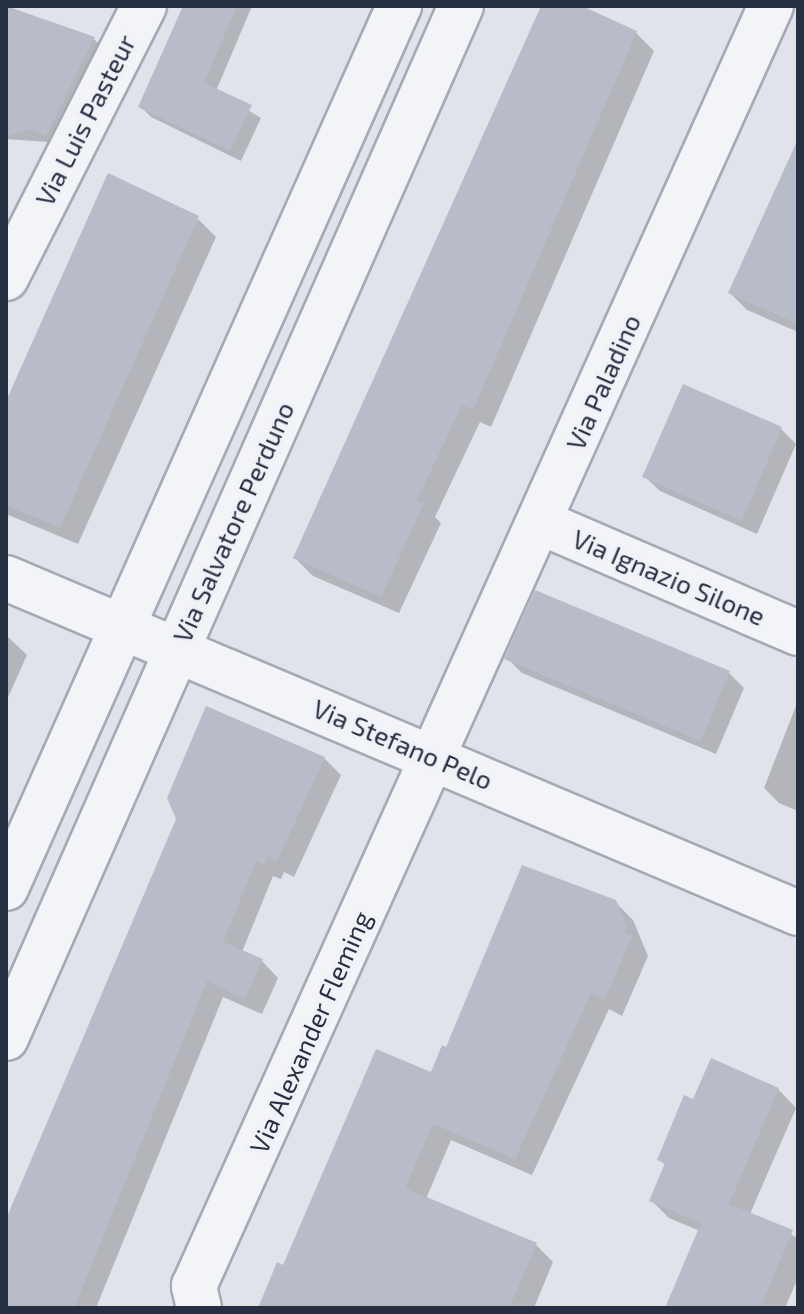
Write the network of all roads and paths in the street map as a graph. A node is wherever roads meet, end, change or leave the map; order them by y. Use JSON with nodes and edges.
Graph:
{"nodes":[{"id":1,"x":144,"y":6,"type":"edge"},
{"id":2,"x":399,"y":6,"type":"edge"},
{"id":3,"x":461,"y":6,"type":"edge"},
{"id":4,"x":771,"y":6,"type":"edge"},
{"id":5,"x":23,"y":198,"type":"edge"},
{"id":6,"x":6,"y":278,"type":"edge"},
{"id":7,"x":540,"y":522,"type":"junction"},
{"id":8,"x":6,"y":578,"type":"edge"},
{"id":9,"x":121,"y":627,"type":"junction"},
{"id":10,"x":798,"y":633,"type":"edge"},
{"id":11,"x":178,"y":648,"type":"junction"},
{"id":12,"x":435,"y":758,"type":"junction"},
{"id":13,"x":6,"y":888,"type":"edge"},
{"id":14,"x":798,"y":913,"type":"edge"},
{"id":15,"x":6,"y":1038,"type":"edge"},
{"id":16,"x":199,"y":1308,"type":"edge"}],
"edges":[{"from":1,"to":5,"type":"street","name":"Via Luis Pasteur"},
{"from":2,"to":9,"type":"street"},
{"from":3,"to":11,"type":"street","name":"Via Salvatore Perduno"},
{"from":4,"to":7,"type":"street","name":"Via Paladino"},
{"from":5,"to":6,"type":"street","name":"Via Luis Pasteur"},
{"from":7,"to":10,"type":"street","name":"Via Ignazio Silone"},
{"from":7,"to":12,"type":"street","name":"Via Paladino"},
{"from":8,"to":9,"type":"street","name":"Via Stefano Pelo"},
{"from":9,"to":11,"type":"street","name":"Via Stefano Pelo"},
{"from":9,"to":13,"type":"street"},
{"from":11,"to":12,"type":"street","name":"Via Stefano Pelo"},
{"from":11,"to":15,"type":"street","name":"Via Salvatore Perduno"},
{"from":12,"to":14,"type":"street","name":"Via Stefano Pelo"},
{"from":12,"to":16,"type":"street","name":"Via Alexander Fleming"}]}
